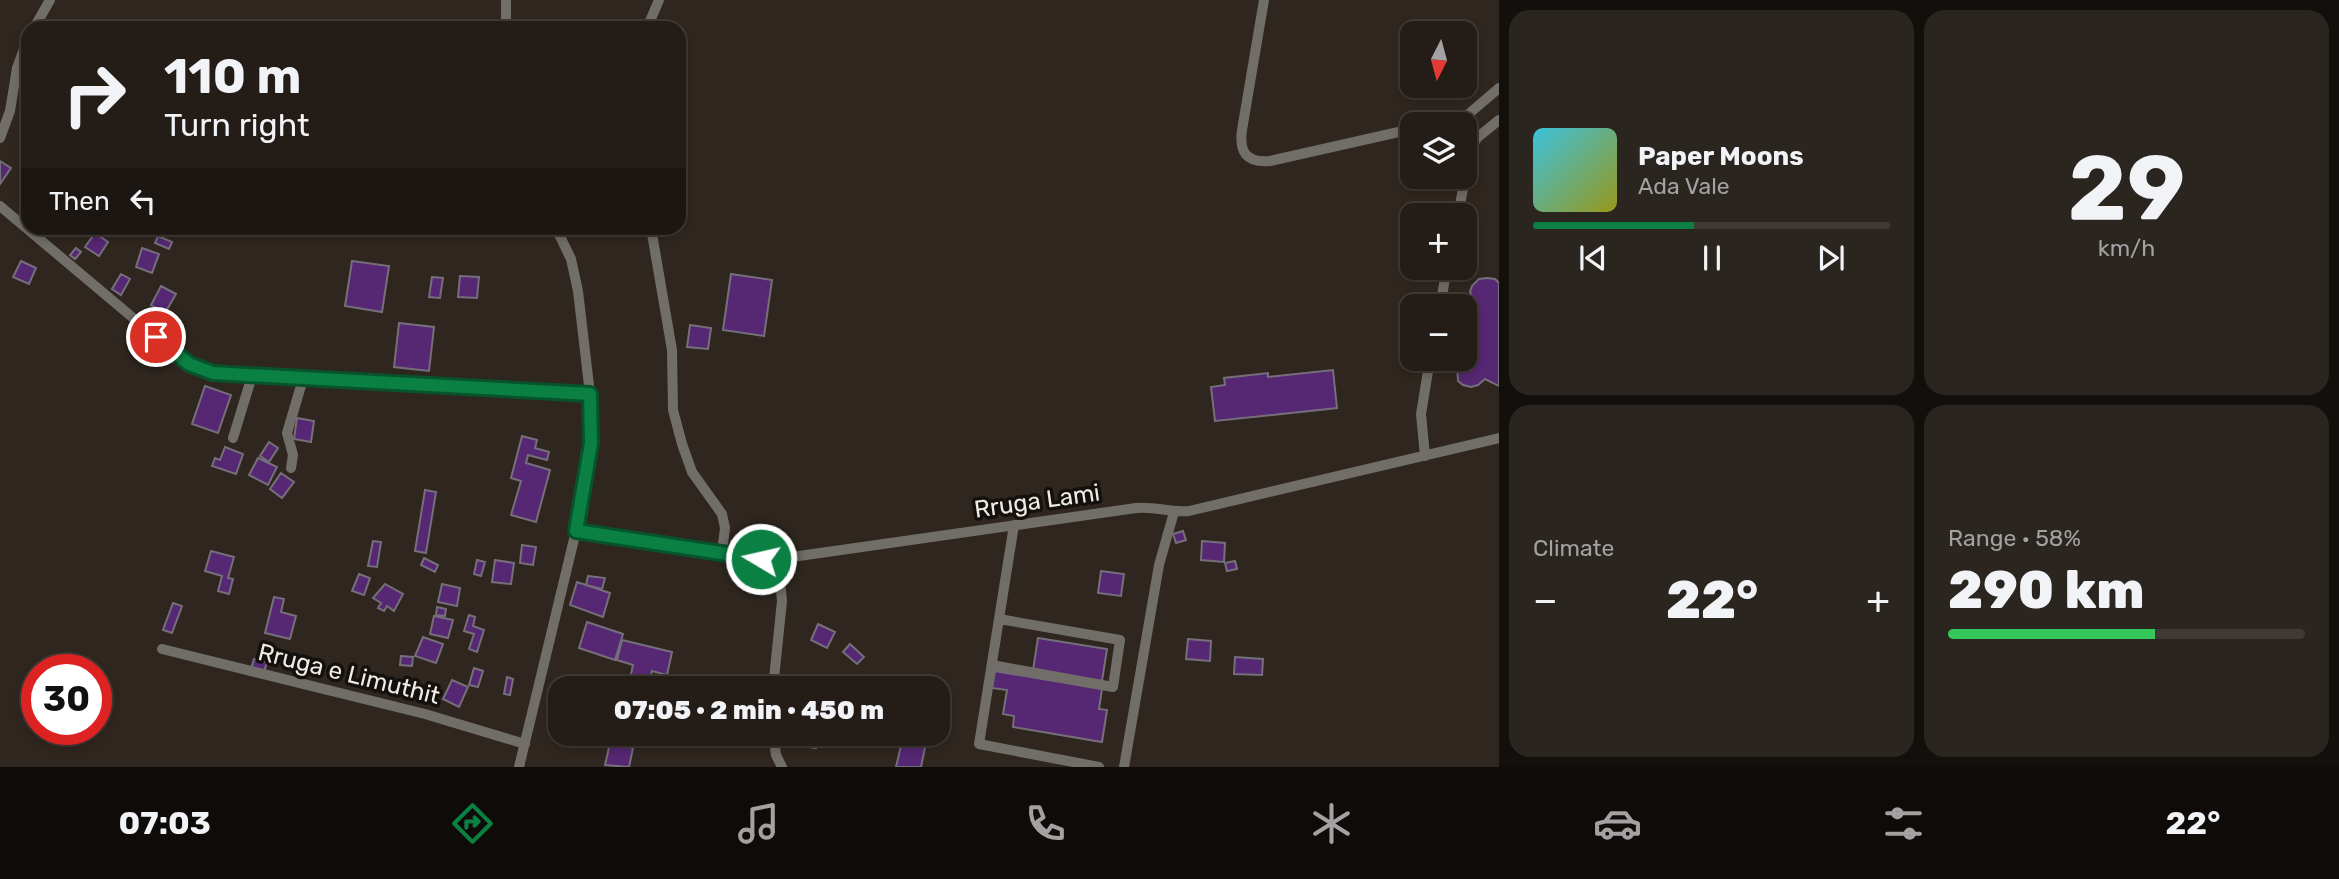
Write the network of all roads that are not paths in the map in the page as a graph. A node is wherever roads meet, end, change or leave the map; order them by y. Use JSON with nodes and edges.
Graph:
{"nodes":[{"id":1,"x":50,"y":0,"type":"edge"},
{"id":2,"x":506,"y":0,"type":"edge"},
{"id":3,"x":659,"y":0,"type":"edge"},
{"id":4,"x":1264,"y":0,"type":"edge"},
{"id":5,"x":38,"y":21,"type":"edge"},
{"id":6,"x":506,"y":21,"type":"edge"},
{"id":7,"x":650,"y":21,"type":"edge"},
{"id":8,"x":21,"y":56,"type":"edge"},
{"id":9,"x":1499,"y":88,"type":"edge"},
{"id":10,"x":1471,"y":112,"type":"edge"},
{"id":11,"x":1499,"y":120,"type":"edge"},
{"id":12,"x":1400,"y":132,"type":"edge"},
{"id":13,"x":1478,"y":137,"type":"joint"},
{"id":14,"x":0,"y":138,"type":"edge"},
{"id":15,"x":1460,"y":203,"type":"edge"},
{"id":16,"x":0,"y":206,"type":"edge"},
{"id":17,"x":21,"y":224,"type":"edge"},
{"id":18,"x":35,"y":235,"type":"edge"},
{"id":19,"x":559,"y":235,"type":"edge"},
{"id":20,"x":652,"y":235,"type":"edge"},
{"id":21,"x":1428,"y":371,"type":"edge"},
{"id":22,"x":253,"y":376,"type":"junction"},
{"id":23,"x":303,"y":379,"type":"junction"},
{"id":24,"x":590,"y":394,"type":"junction"},
{"id":25,"x":233,"y":438,"type":"dead end"},
{"id":26,"x":1499,"y":438,"type":"edge"},
{"id":27,"x":1425,"y":456,"type":"junction"},
{"id":28,"x":291,"y":468,"type":"dead end"},
{"id":29,"x":1170,"y":512,"type":"junction"},
{"id":30,"x":1014,"y":526,"type":"junction"},
{"id":31,"x":576,"y":531,"type":"junction"},
{"id":32,"x":722,"y":552,"type":"junction"},
{"id":33,"x":778,"y":559,"type":"junction"},
{"id":34,"x":999,"y":619,"type":"junction"},
{"id":35,"x":162,"y":649,"type":"dead end"},
{"id":36,"x":992,"y":665,"type":"junction"},
{"id":37,"x":774,"y":676,"type":"edge"},
{"id":38,"x":525,"y":744,"type":"junction"},
{"id":39,"x":775,"y":746,"type":"edge"},
{"id":40,"x":519,"y":767,"type":"edge"},
{"id":41,"x":782,"y":767,"type":"edge"},
{"id":42,"x":1099,"y":767,"type":"edge"},
{"id":43,"x":1124,"y":767,"type":"edge"}],
"edges":[{"from":1,"to":5,"type":"street"},
{"from":2,"to":6,"type":"street"},
{"from":3,"to":7,"type":"street"},
{"from":4,"to":12,"type":"street"},
{"from":8,"to":14,"type":"street"},
{"from":9,"to":10,"type":"street"},
{"from":11,"to":13,"type":"street"},
{"from":13,"to":15,"type":"street"},
{"from":16,"to":17,"type":"street"},
{"from":18,"to":22,"type":"street"},
{"from":19,"to":24,"type":"street"},
{"from":20,"to":32,"type":"street"},
{"from":21,"to":27,"type":"street"},
{"from":22,"to":23,"type":"street"},
{"from":22,"to":25,"type":"street"},
{"from":23,"to":24,"type":"street"},
{"from":23,"to":28,"type":"street"},
{"from":24,"to":31,"type":"street"},
{"from":26,"to":27,"type":"street","name":"Rruga Lami"},
{"from":27,"to":29,"type":"street","name":"Rruga Lami"},
{"from":29,"to":30,"type":"street","name":"Rruga Lami"},
{"from":29,"to":43,"type":"street"},
{"from":30,"to":33,"type":"street","name":"Rruga Lami"},
{"from":30,"to":34,"type":"street"},
{"from":31,"to":32,"type":"street","name":"Rruga Lami"},
{"from":31,"to":38,"type":"street"},
{"from":32,"to":33,"type":"street","name":"Rruga Lami"},
{"from":33,"to":37,"type":"street"},
{"from":34,"to":36,"type":"street"},
{"from":34,"to":36,"type":"street"},
{"from":35,"to":38,"type":"street","name":"Rruga e Limuthit"},
{"from":36,"to":42,"type":"street"},
{"from":38,"to":40,"type":"street"},
{"from":39,"to":41,"type":"street"}]}
